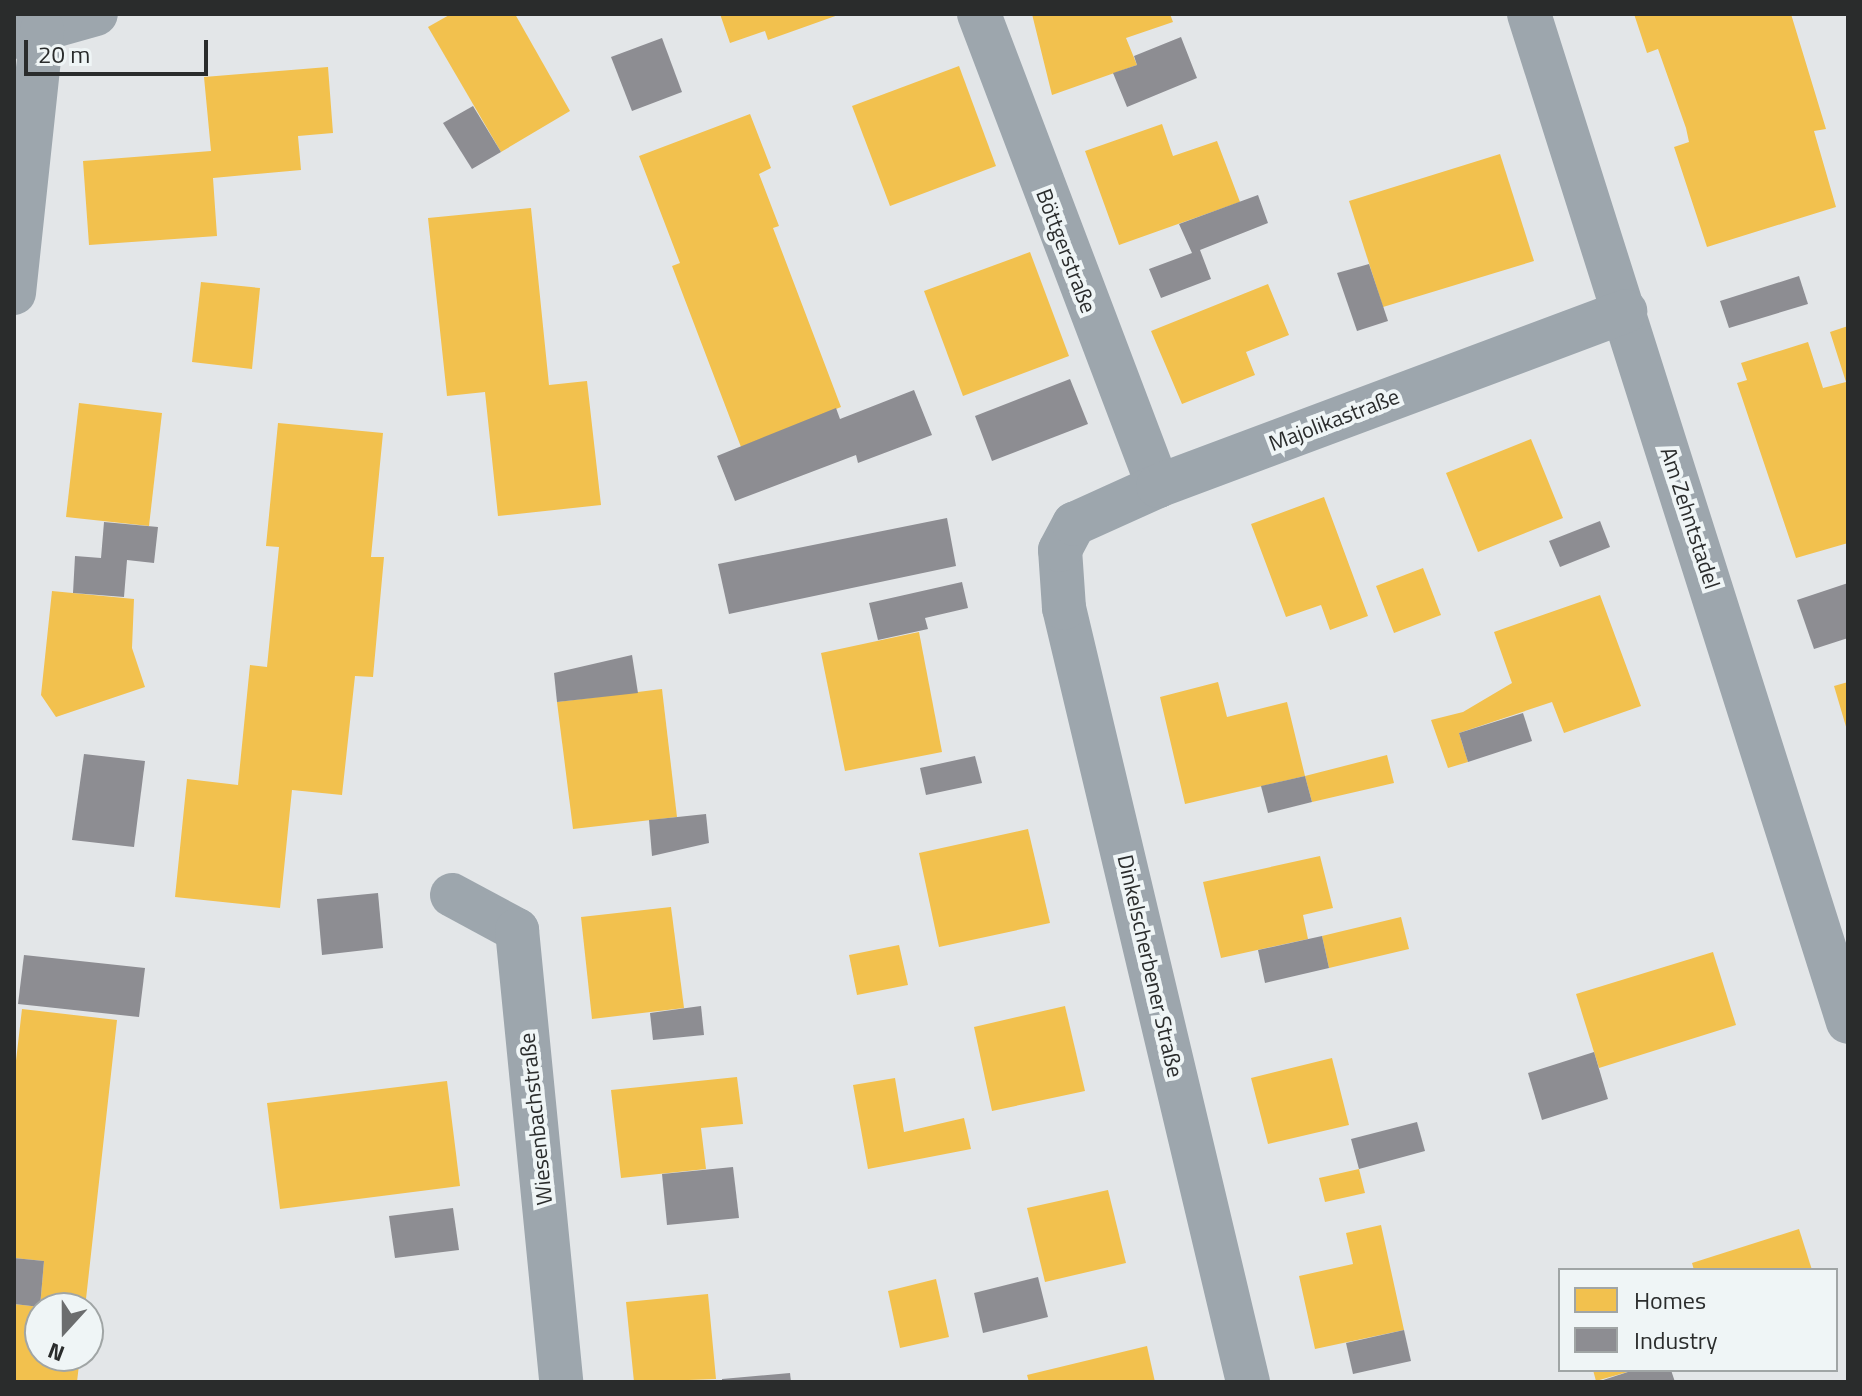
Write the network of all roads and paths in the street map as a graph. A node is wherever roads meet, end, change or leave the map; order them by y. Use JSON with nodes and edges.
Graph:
{"nodes":[{"id":1,"x":96,"y":14,"type":"edge"},
{"id":2,"x":979,"y":14,"type":"edge"},
{"id":3,"x":1529,"y":14,"type":"edge"},
{"id":4,"x":28,"y":33,"type":"edge"},
{"id":5,"x":14,"y":293,"type":"edge"},
{"id":6,"x":1625,"y":311,"type":"junction"},
{"id":7,"x":1158,"y":486,"type":"junction"},
{"id":8,"x":1060,"y":550,"type":"joint"},
{"id":9,"x":452,"y":895,"type":"dead end"},
{"id":10,"x":1848,"y":1022,"type":"edge"},
{"id":11,"x":561,"y":1382,"type":"edge"},
{"id":12,"x":1248,"y":1382,"type":"edge"}],
"edges":[{"from":1,"to":4,"type":"street"},
{"from":2,"to":7,"type":"street","name":"Böttgerstraße"},
{"from":3,"to":6,"type":"street","name":"Am Zehntstadel"},
{"from":4,"to":5,"type":"street"},
{"from":6,"to":7,"type":"street","name":"Majolikastraße"},
{"from":6,"to":10,"type":"street","name":"Am Zehntstadel"},
{"from":7,"to":8,"type":"street","name":"Majolikastraße"},
{"from":8,"to":12,"type":"street","name":"Dinkelscherbener Straße"},
{"from":9,"to":11,"type":"street","name":"Wiesenbachstraße"}]}
